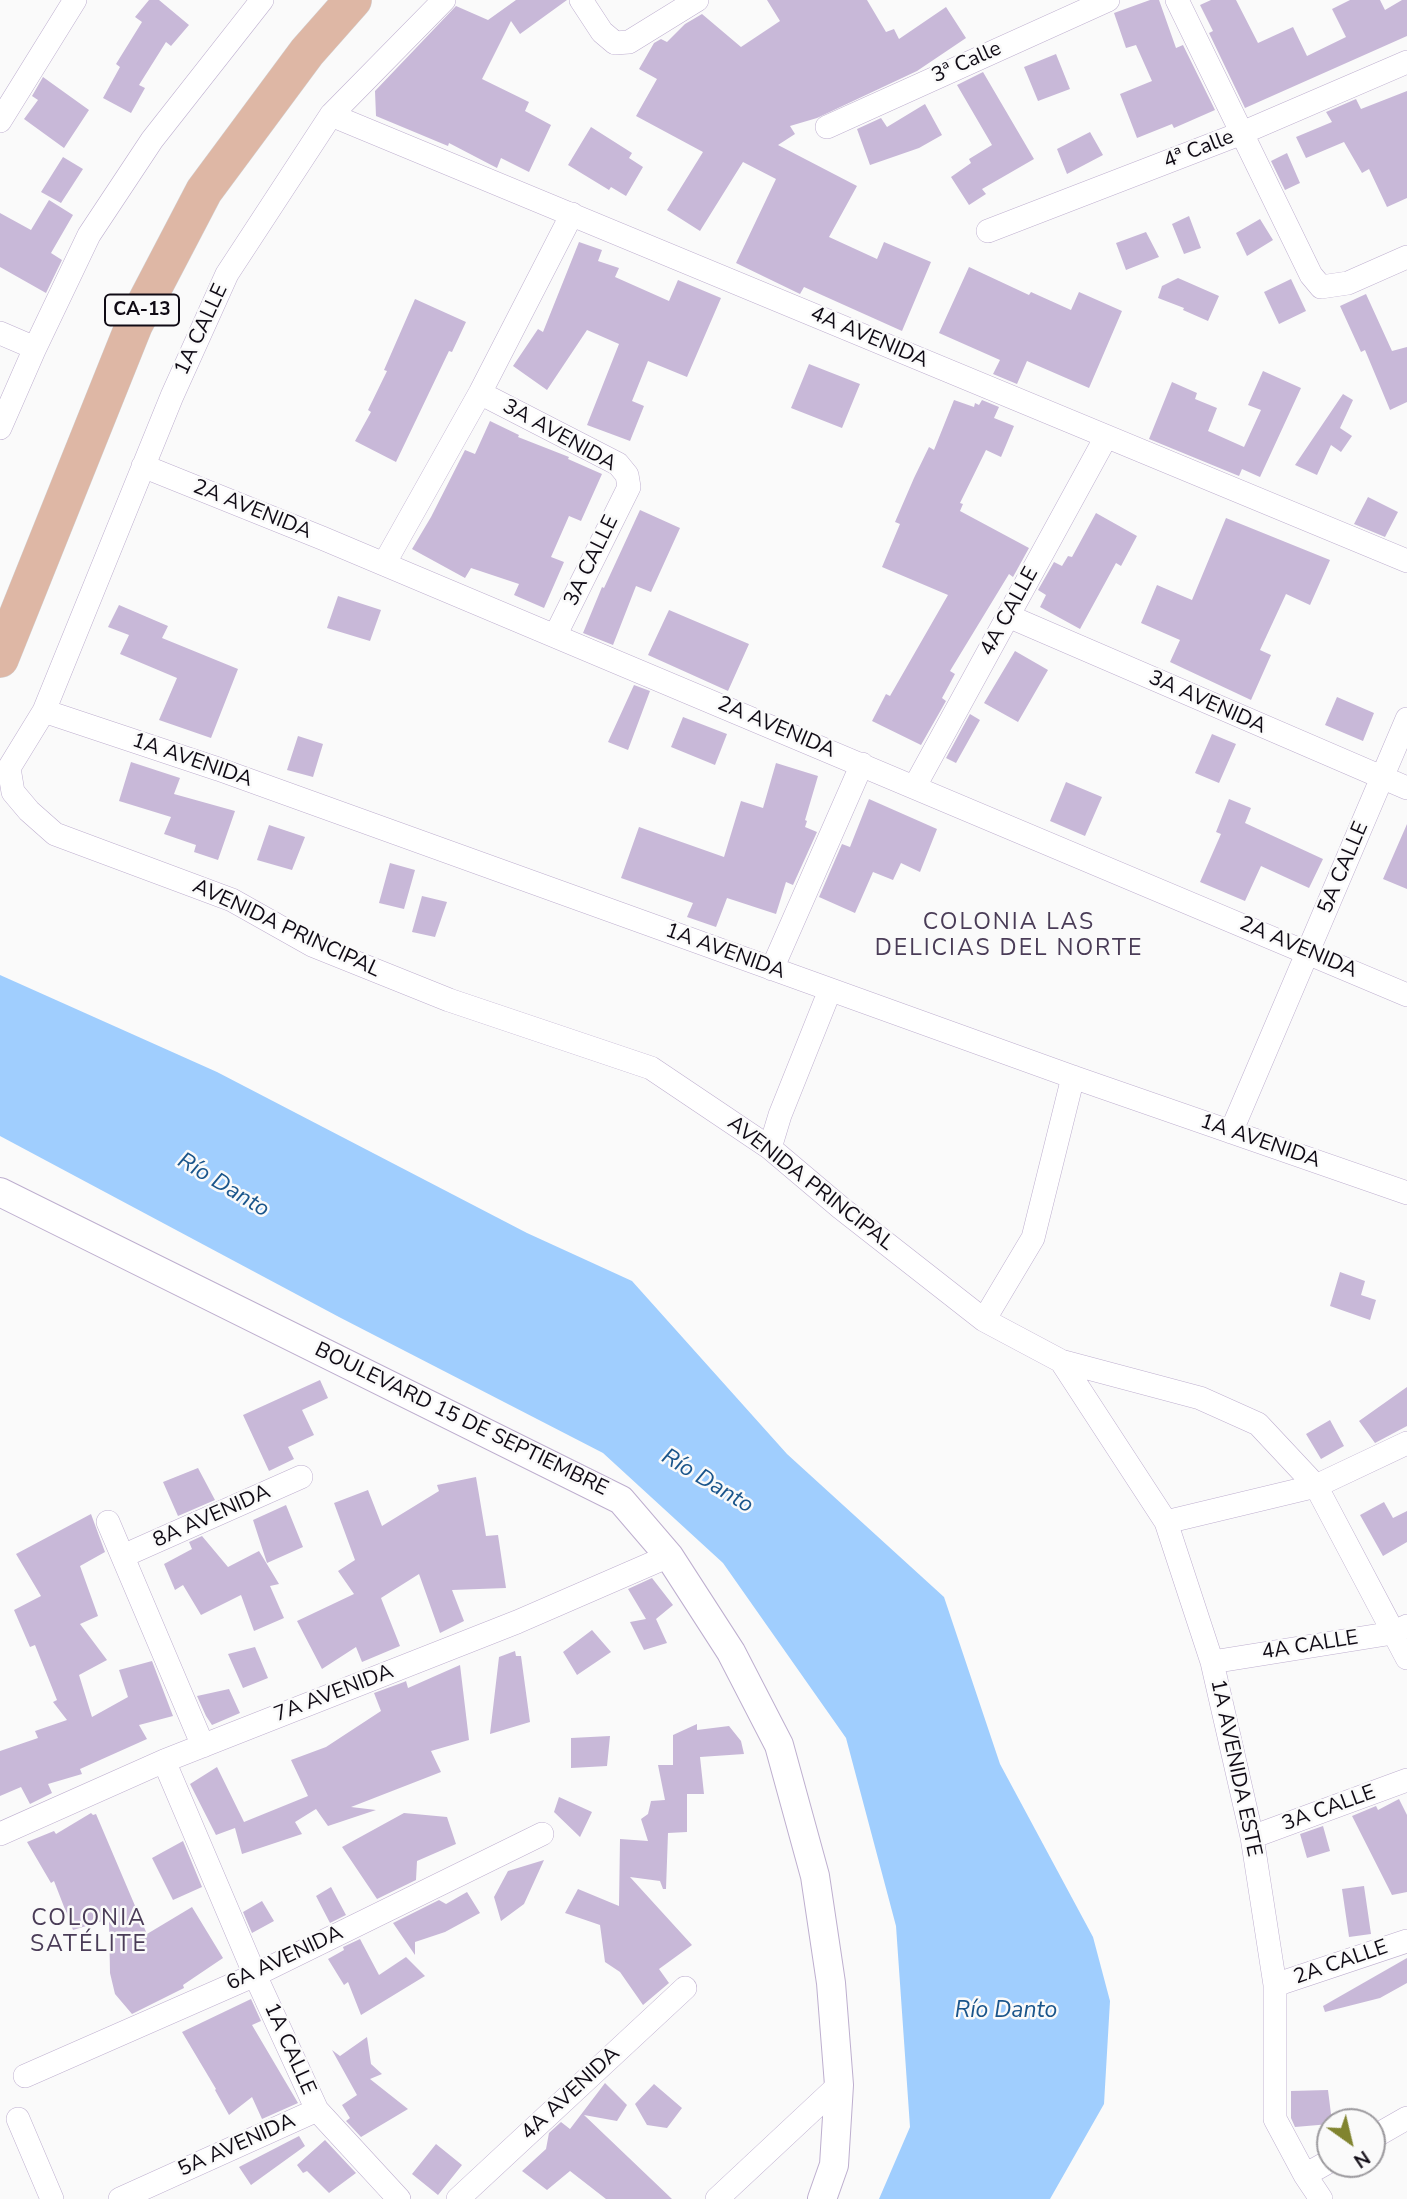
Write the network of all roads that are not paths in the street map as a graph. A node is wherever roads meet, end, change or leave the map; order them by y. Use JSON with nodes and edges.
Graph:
{"nodes":[{"id":1,"x":75,"y":0,"type":"edge"},
{"id":2,"x":262,"y":0,"type":"edge"},
{"id":3,"x":354,"y":0,"type":"edge"},
{"id":4,"x":444,"y":0,"type":"edge"},
{"id":5,"x":581,"y":0,"type":"edge"},
{"id":6,"x":697,"y":0,"type":"edge"},
{"id":7,"x":1108,"y":0,"type":"edge"},
{"id":8,"x":1177,"y":0,"type":"edge"},
{"id":9,"x":1407,"y":62,"type":"edge"},
{"id":10,"x":2,"y":111,"type":"edge"},
{"id":11,"x":331,"y":115,"type":"junction"},
{"id":12,"x":827,"y":127,"type":"dead end"},
{"id":13,"x":1242,"y":134,"type":"junction"},
{"id":14,"x":572,"y":214,"type":"junction"},
{"id":15,"x":988,"y":231,"type":"dead end"},
{"id":16,"x":1407,"y":257,"type":"edge"},
{"id":17,"x":0,"y":332,"type":"edge"},
{"id":18,"x":35,"y":348,"type":"junction"},
{"id":19,"x":480,"y":393,"type":"junction"},
{"id":20,"x":0,"y":428,"type":"edge"},
{"id":21,"x":1105,"y":437,"type":"junction"},
{"id":22,"x":142,"y":466,"type":"junction"},
{"id":23,"x":629,"y":487,"type":"joint"},
{"id":24,"x":1407,"y":562,"type":"edge"},
{"id":25,"x":384,"y":564,"type":"junction"},
{"id":26,"x":1008,"y":616,"type":"junction"},
{"id":27,"x":555,"y":636,"type":"junction"},
{"id":28,"x":0,"y":659,"type":"edge"},
{"id":29,"x":44,"y":711,"type":"junction"},
{"id":30,"x":1407,"y":719,"type":"edge"},
{"id":31,"x":862,"y":764,"type":"junction"},
{"id":32,"x":9,"y":768,"type":"joint"},
{"id":33,"x":1382,"y":778,"type":"junction"},
{"id":34,"x":915,"y":786,"type":"junction"},
{"id":35,"x":1407,"y":788,"type":"edge"},
{"id":36,"x":1308,"y":951,"type":"junction"},
{"id":37,"x":772,"y":969,"type":"junction"},
{"id":38,"x":830,"y":990,"type":"junction"},
{"id":39,"x":1407,"y":995,"type":"edge"},
{"id":40,"x":1073,"y":1077,"type":"junction"},
{"id":41,"x":1231,"y":1132,"type":"junction"},
{"id":42,"x":770,"y":1148,"type":"junction"},
{"id":43,"x":0,"y":1192,"type":"edge"},
{"id":44,"x":1407,"y":1193,"type":"edge"},
{"id":45,"x":984,"y":1320,"type":"junction"},
{"id":46,"x":1061,"y":1362,"type":"junction"},
{"id":47,"x":1407,"y":1443,"type":"edge"},
{"id":48,"x":302,"y":1477,"type":"dead end"},
{"id":49,"x":1316,"y":1486,"type":"junction"},
{"id":50,"x":108,"y":1522,"type":"dead end"},
{"id":51,"x":1166,"y":1522,"type":"junction"},
{"id":52,"x":123,"y":1556,"type":"junction"},
{"id":53,"x":669,"y":1556,"type":"junction"},
{"id":54,"x":1400,"y":1629,"type":"edge"},
{"id":55,"x":1407,"y":1658,"type":"edge"},
{"id":56,"x":1212,"y":1662,"type":"junction"},
{"id":57,"x":203,"y":1746,"type":"junction"},
{"id":58,"x":164,"y":1760,"type":"junction"},
{"id":59,"x":1407,"y":1780,"type":"edge"},
{"id":60,"x":0,"y":1834,"type":"edge"},
{"id":61,"x":542,"y":1834,"type":"dead end"},
{"id":62,"x":1252,"y":1837,"type":"junction"},
{"id":63,"x":1407,"y":1941,"type":"edge"},
{"id":64,"x":255,"y":1975,"type":"junction"},
{"id":65,"x":1275,"y":1985,"type":"junction"},
{"id":66,"x":685,"y":1988,"type":"dead end"},
{"id":67,"x":25,"y":2076,"type":"dead end"},
{"id":68,"x":839,"y":2085,"type":"junction"},
{"id":69,"x":317,"y":2110,"type":"junction"},
{"id":70,"x":1407,"y":2118,"type":"edge"},
{"id":71,"x":18,"y":2119,"type":"dead end"},
{"id":72,"x":1386,"y":2130,"type":"edge"},
{"id":73,"x":1316,"y":2169,"type":"edge"},
{"id":74,"x":1305,"y":2175,"type":"junction"},
{"id":75,"x":52,"y":2199,"type":"edge"},
{"id":76,"x":120,"y":2199,"type":"edge"},
{"id":77,"x":399,"y":2199,"type":"edge"},
{"id":78,"x":458,"y":2199,"type":"edge"},
{"id":79,"x":717,"y":2199,"type":"edge"},
{"id":80,"x":822,"y":2199,"type":"edge"},
{"id":81,"x":1321,"y":2199,"type":"edge"}],
"edges":[{"from":1,"to":10,"type":"street"},
{"from":2,"to":18,"type":"street"},
{"from":3,"to":28,"type":"main road","number":"CA-13"},
{"from":4,"to":11,"type":"street","name":"1A CALLE"},
{"from":5,"to":6,"type":"street"},
{"from":7,"to":12,"type":"street","name":"3ª Calle"},
{"from":8,"to":13,"type":"street"},
{"from":9,"to":13,"type":"street","name":"4ª Calle"},
{"from":11,"to":14,"type":"street","name":"4A AVENIDA"},
{"from":11,"to":22,"type":"street","name":"1A CALLE"},
{"from":13,"to":15,"type":"street","name":"4ª Calle"},
{"from":13,"to":16,"type":"street"},
{"from":14,"to":19,"type":"street"},
{"from":14,"to":21,"type":"street","name":"4A AVENIDA"},
{"from":17,"to":18,"type":"street"},
{"from":18,"to":20,"type":"street"},
{"from":19,"to":23,"type":"street","name":"3A AVENIDA"},
{"from":19,"to":25,"type":"street"},
{"from":21,"to":24,"type":"street","name":"4A AVENIDA"},
{"from":21,"to":26,"type":"street","name":"4A CALLE"},
{"from":22,"to":25,"type":"street","name":"2A AVENIDA"},
{"from":22,"to":29,"type":"street","name":"1A CALLE"},
{"from":23,"to":27,"type":"street","name":"3A CALLE"},
{"from":25,"to":27,"type":"street","name":"2A AVENIDA"},
{"from":26,"to":33,"type":"street","name":"3A AVENIDA"},
{"from":26,"to":34,"type":"street","name":"4A CALLE"},
{"from":27,"to":31,"type":"street","name":"2A AVENIDA"},
{"from":29,"to":32,"type":"street","name":"1A CALLE"},
{"from":29,"to":37,"type":"street","name":"1A AVENIDA"},
{"from":30,"to":33,"type":"street","name":"5A CALLE"},
{"from":31,"to":34,"type":"street","name":"2A AVENIDA"},
{"from":31,"to":37,"type":"street"},
{"from":32,"to":42,"type":"street","name":"AVENIDA PRINCIPAL"},
{"from":33,"to":35,"type":"street","name":"3A AVENIDA"},
{"from":33,"to":36,"type":"street","name":"5A CALLE"},
{"from":34,"to":36,"type":"street","name":"2A AVENIDA"},
{"from":36,"to":39,"type":"street","name":"2A AVENIDA"},
{"from":36,"to":41,"type":"street","name":"5A CALLE"},
{"from":37,"to":38,"type":"street","name":"1A AVENIDA"},
{"from":38,"to":40,"type":"street","name":"1A AVENIDA"},
{"from":38,"to":42,"type":"street"},
{"from":40,"to":41,"type":"street","name":"1A AVENIDA"},
{"from":40,"to":45,"type":"street"},
{"from":41,"to":44,"type":"street","name":"1A AVENIDA"},
{"from":42,"to":45,"type":"street","name":"AVENIDA PRINCIPAL"},
{"from":43,"to":53,"type":"street","name":"BOULEVARD 15 DE SEPTIEMBRE"},
{"from":45,"to":46,"type":"street","name":"AVENIDA PRINCIPAL"},
{"from":46,"to":49,"type":"street","name":"AVENIDA PRINCIPAL"},
{"from":46,"to":51,"type":"street","name":"1A AVENIDA ESTE"},
{"from":47,"to":49,"type":"street"},
{"from":48,"to":52,"type":"street","name":"8A AVENIDA"},
{"from":49,"to":51,"type":"street"},
{"from":49,"to":54,"type":"street","name":"AVENIDA PRINCIPAL"},
{"from":50,"to":52,"type":"street"},
{"from":51,"to":56,"type":"street","name":"1A AVENIDA ESTE"},
{"from":52,"to":57,"type":"street"},
{"from":53,"to":57,"type":"street","name":"7A AVENIDA"},
{"from":53,"to":68,"type":"street","name":"BOULEVARD 15 DE SEPTIEMBRE"},
{"from":54,"to":55,"type":"street","name":"AVENIDA PRINCIPAL"},
{"from":54,"to":56,"type":"street","name":"4A CALLE"},
{"from":56,"to":62,"type":"street","name":"1A AVENIDA ESTE"},
{"from":57,"to":58,"type":"street","name":"7A AVENIDA"},
{"from":58,"to":60,"type":"street","name":"7A AVENIDA"},
{"from":58,"to":64,"type":"street","name":"1A CALLE"},
{"from":59,"to":62,"type":"street","name":"3A CALLE"},
{"from":61,"to":64,"type":"street","name":"6A AVENIDA"},
{"from":62,"to":65,"type":"street","name":"1A AVENIDA ESTE"},
{"from":63,"to":65,"type":"street","name":"2A CALLE"},
{"from":64,"to":67,"type":"street","name":"6A AVENIDA"},
{"from":64,"to":69,"type":"street","name":"1A CALLE"},
{"from":65,"to":74,"type":"street","name":"1A AVENIDA ESTE"},
{"from":66,"to":78,"type":"street","name":"4A AVENIDA"},
{"from":68,"to":79,"type":"street"},
{"from":68,"to":80,"type":"street","name":"BOULEVARD 15 DE SEPTIEMBRE"},
{"from":69,"to":76,"type":"street","name":"5A AVENIDA"},
{"from":69,"to":77,"type":"street","name":"1A CALLE"},
{"from":70,"to":72,"type":"street"},
{"from":71,"to":75,"type":"street"},
{"from":73,"to":74,"type":"street"},
{"from":74,"to":81,"type":"street","name":"1A AVENIDA ESTE"}]}
